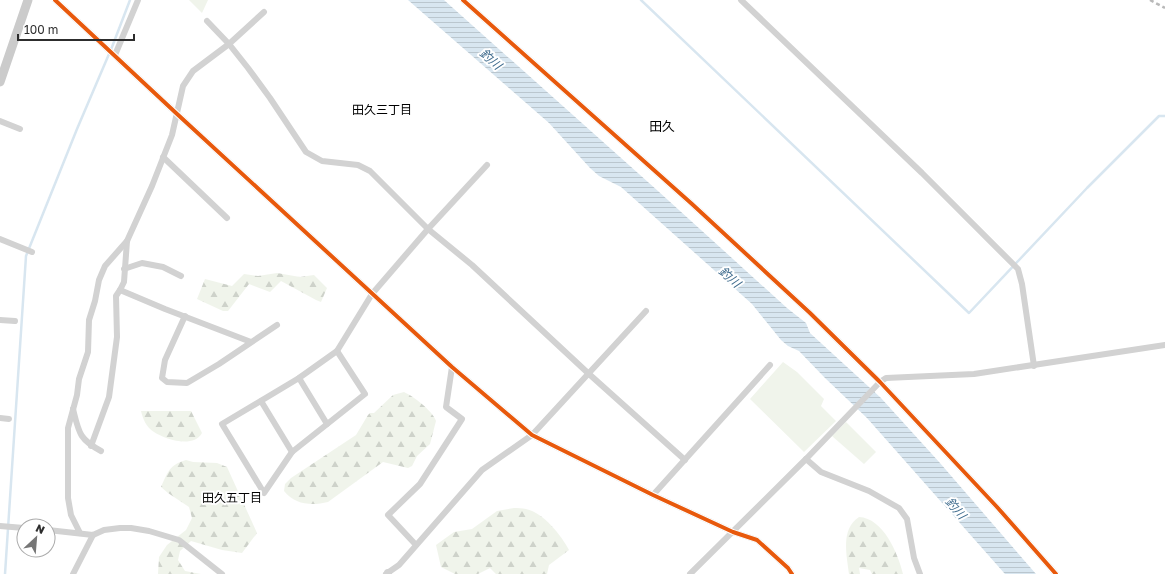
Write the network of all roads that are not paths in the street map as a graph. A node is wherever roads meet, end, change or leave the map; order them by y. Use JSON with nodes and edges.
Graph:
{"nodes":[{"id":1,"x":28,"y":0,"type":"edge"},
{"id":2,"x":55,"y":0,"type":"edge"},
{"id":3,"x":138,"y":0,"type":"edge"},
{"id":4,"x":463,"y":0,"type":"edge"},
{"id":5,"x":741,"y":0,"type":"edge"},
{"id":6,"x":264,"y":12,"type":"dead end"},
{"id":7,"x":208,"y":21,"type":"dead end"},
{"id":8,"x":229,"y":44,"type":"junction"},
{"id":9,"x":115,"y":55,"type":"junction"},
{"id":10,"x":0,"y":82,"type":"edge"},
{"id":11,"x":176,"y":113,"type":"junction"},
{"id":12,"x":0,"y":120,"type":"edge"},
{"id":13,"x":20,"y":128,"type":"dead end"},
{"id":14,"x":163,"y":157,"type":"junction"},
{"id":15,"x":487,"y":165,"type":"dead end"},
{"id":16,"x":227,"y":218,"type":"dead end"},
{"id":17,"x":428,"y":229,"type":"junction"},
{"id":18,"x":0,"y":240,"type":"edge"},
{"id":19,"x":127,"y":241,"type":"junction"},
{"id":20,"x":32,"y":252,"type":"dead end"},
{"id":21,"x":124,"y":269,"type":"junction"},
{"id":22,"x":181,"y":276,"type":"dead end"},
{"id":23,"x":120,"y":290,"type":"junction"},
{"id":24,"x":372,"y":294,"type":"junction"},
{"id":25,"x":646,"y":311,"type":"dead end"},
{"id":26,"x":185,"y":316,"type":"junction"},
{"id":27,"x":0,"y":320,"type":"edge"},
{"id":28,"x":15,"y":321,"type":"dead end"},
{"id":29,"x":277,"y":325,"type":"dead end"},
{"id":30,"x":251,"y":342,"type":"junction"},
{"id":31,"x":1165,"y":345,"type":"edge"},
{"id":32,"x":337,"y":351,"type":"junction"},
{"id":33,"x":770,"y":365,"type":"dead end"},
{"id":34,"x":1034,"y":366,"type":"junction"},
{"id":35,"x":452,"y":367,"type":"junction"},
{"id":36,"x":589,"y":374,"type":"junction"},
{"id":37,"x":299,"y":378,"type":"junction"},
{"id":38,"x":879,"y":383,"type":"junction"},
{"id":39,"x":261,"y":401,"type":"junction"},
{"id":40,"x":73,"y":408,"type":"junction"},
{"id":41,"x":0,"y":418,"type":"edge"},
{"id":42,"x":9,"y":419,"type":"dead end"},
{"id":43,"x":328,"y":424,"type":"junction"},
{"id":44,"x":532,"y":435,"type":"junction"},
{"id":45,"x":91,"y":446,"type":"junction"},
{"id":46,"x":101,"y":451,"type":"dead end"},
{"id":47,"x":292,"y":452,"type":"junction"},
{"id":48,"x":806,"y":459,"type":"junction"},
{"id":49,"x":685,"y":460,"type":"junction"},
{"id":50,"x":653,"y":495,"type":"junction"},
{"id":51,"x":0,"y":526,"type":"edge"},
{"id":52,"x":16,"y":527,"type":"edge"},
{"id":53,"x":56,"y":531,"type":"edge"},
{"id":54,"x":733,"y":532,"type":"junction"},
{"id":55,"x":80,"y":533,"type":"junction"},
{"id":56,"x":93,"y":535,"type":"junction"},
{"id":57,"x":416,"y":545,"type":"junction"},
{"id":58,"x":73,"y":574,"type":"edge"},
{"id":59,"x":222,"y":574,"type":"edge"},
{"id":60,"x":388,"y":574,"type":"edge"},
{"id":61,"x":690,"y":574,"type":"edge"},
{"id":62,"x":792,"y":574,"type":"edge"},
{"id":63,"x":920,"y":574,"type":"edge"},
{"id":64,"x":1056,"y":574,"type":"edge"}],
"edges":[{"from":1,"to":10,"type":"main road"},
{"from":2,"to":9,"type":"street"},
{"from":3,"to":9,"type":"street"},
{"from":4,"to":38,"type":"street"},
{"from":5,"to":34,"type":"street"},
{"from":6,"to":8,"type":"street"},
{"from":7,"to":8,"type":"street"},
{"from":8,"to":11,"type":"street"},
{"from":8,"to":17,"type":"street"},
{"from":9,"to":11,"type":"street"},
{"from":11,"to":14,"type":"street"},
{"from":11,"to":24,"type":"street"},
{"from":12,"to":13,"type":"street"},
{"from":14,"to":16,"type":"street"},
{"from":14,"to":19,"type":"street"},
{"from":15,"to":17,"type":"street"},
{"from":17,"to":24,"type":"street"},
{"from":17,"to":36,"type":"street"},
{"from":18,"to":20,"type":"street"},
{"from":19,"to":21,"type":"street"},
{"from":19,"to":40,"type":"street"},
{"from":21,"to":22,"type":"street"},
{"from":21,"to":23,"type":"street"},
{"from":23,"to":26,"type":"street"},
{"from":23,"to":45,"type":"street"},
{"from":24,"to":32,"type":"street"},
{"from":24,"to":35,"type":"street"},
{"from":25,"to":36,"type":"street"},
{"from":26,"to":30,"type":"street"},
{"from":26,"to":30,"type":"street"},
{"from":27,"to":28,"type":"street"},
{"from":29,"to":30,"type":"street"},
{"from":31,"to":34,"type":"street"},
{"from":32,"to":37,"type":"street"},
{"from":32,"to":43,"type":"street"},
{"from":33,"to":49,"type":"street"},
{"from":34,"to":38,"type":"street"},
{"from":35,"to":44,"type":"street"},
{"from":35,"to":57,"type":"street"},
{"from":36,"to":44,"type":"street"},
{"from":36,"to":49,"type":"street"},
{"from":37,"to":39,"type":"street"},
{"from":37,"to":43,"type":"street"},
{"from":38,"to":48,"type":"street"},
{"from":38,"to":64,"type":"street"},
{"from":39,"to":47,"type":"street"},
{"from":39,"to":47,"type":"street"},
{"from":40,"to":45,"type":"street"},
{"from":40,"to":55,"type":"street"},
{"from":41,"to":42,"type":"street"},
{"from":43,"to":47,"type":"street"},
{"from":44,"to":50,"type":"street"},
{"from":44,"to":57,"type":"street"},
{"from":45,"to":46,"type":"street"},
{"from":48,"to":54,"type":"street"},
{"from":48,"to":63,"type":"street"},
{"from":49,"to":50,"type":"street"},
{"from":50,"to":54,"type":"street"},
{"from":51,"to":52,"type":"street"},
{"from":53,"to":55,"type":"street"},
{"from":54,"to":61,"type":"street"},
{"from":54,"to":62,"type":"street"},
{"from":55,"to":56,"type":"street"},
{"from":56,"to":58,"type":"street"},
{"from":56,"to":59,"type":"street"},
{"from":57,"to":60,"type":"street"}]}
